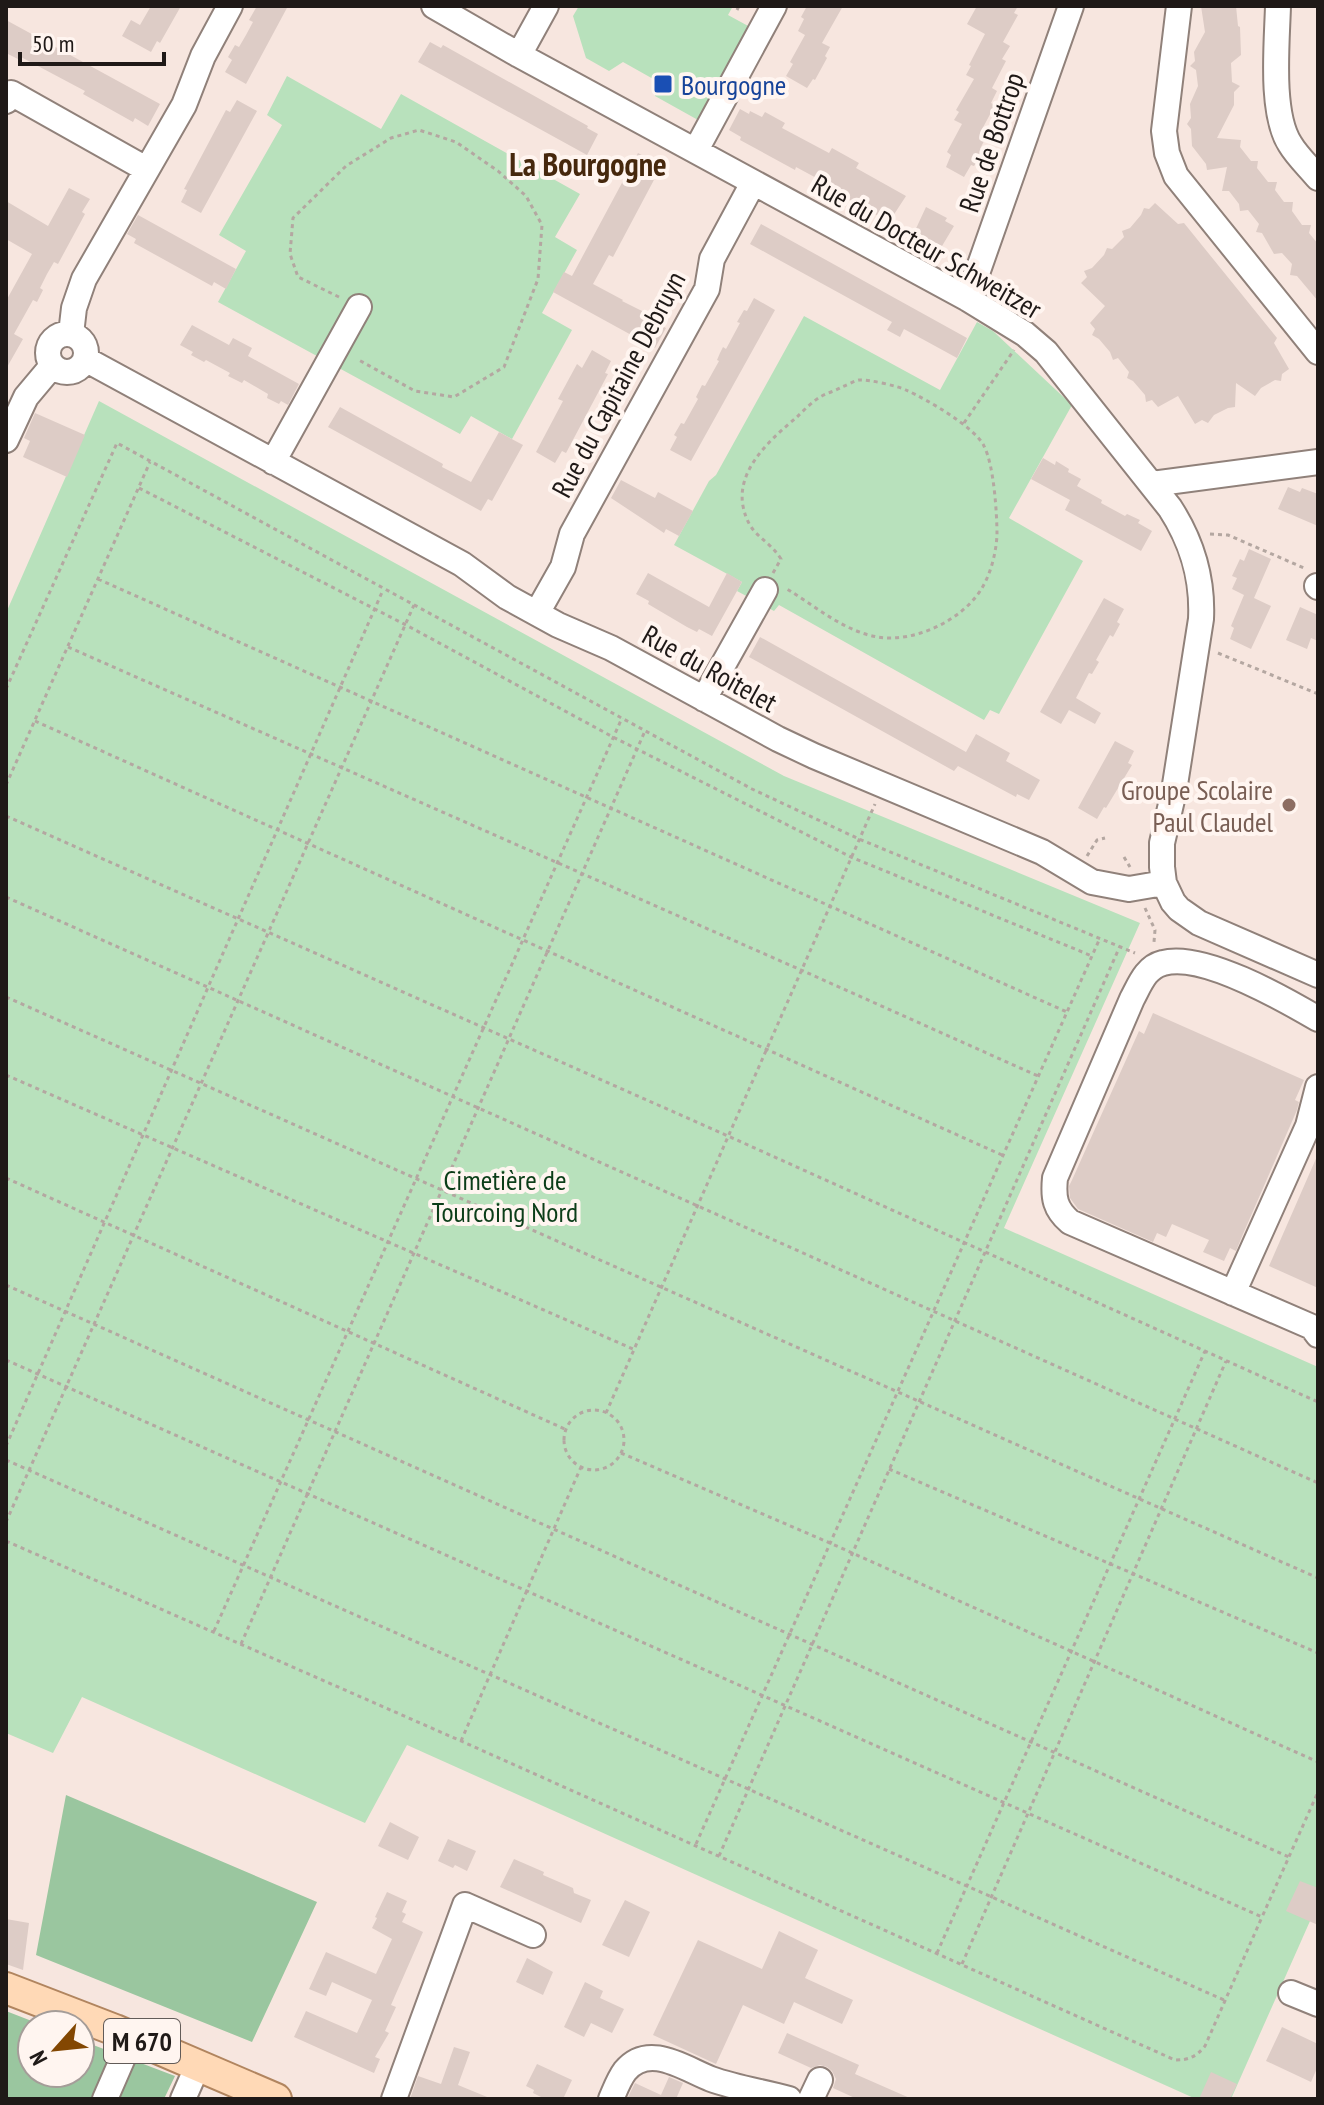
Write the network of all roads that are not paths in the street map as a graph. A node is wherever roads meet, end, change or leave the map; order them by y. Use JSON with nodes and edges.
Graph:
{"nodes":[{"id":1,"x":230,"y":6,"type":"edge"},
{"id":2,"x":546,"y":6,"type":"edge"},
{"id":3,"x":774,"y":6,"type":"edge"},
{"id":4,"x":1071,"y":6,"type":"edge"},
{"id":5,"x":1179,"y":6,"type":"edge"},
{"id":6,"x":1278,"y":6,"type":"edge"},
{"id":7,"x":437,"y":7,"type":"edge"},
{"id":8,"x":519,"y":55,"type":"junction"},
{"id":9,"x":6,"y":101,"type":"edge"},
{"id":10,"x":696,"y":150,"type":"junction"},
{"id":11,"x":146,"y":169,"type":"junction"},
{"id":12,"x":1318,"y":178,"type":"edge"},
{"id":13,"x":753,"y":183,"type":"junction"},
{"id":14,"x":968,"y":299,"type":"junction"},
{"id":15,"x":359,"y":307,"type":"road end"},
{"id":16,"x":71,"y":334,"type":"junction"},
{"id":17,"x":1318,"y":352,"type":"edge"},
{"id":18,"x":85,"y":359,"type":"junction"},
{"id":19,"x":52,"y":366,"type":"junction"},
{"id":20,"x":6,"y":440,"type":"edge"},
{"id":21,"x":273,"y":462,"type":"junction"},
{"id":22,"x":1318,"y":462,"type":"edge"},
{"id":23,"x":1152,"y":484,"type":"junction"},
{"id":24,"x":767,"y":584,"type":"road end"},
{"id":25,"x":537,"y":613,"type":"junction"},
{"id":26,"x":704,"y":699,"type":"junction"},
{"id":27,"x":1152,"y":885,"type":"junction"},
{"id":28,"x":1318,"y":975,"type":"edge"},
{"id":29,"x":1318,"y":1019,"type":"edge"},
{"id":30,"x":1318,"y":1087,"type":"edge"},
{"id":31,"x":1233,"y":1293,"type":"junction"},
{"id":32,"x":1318,"y":1335,"type":"edge"},
{"id":33,"x":533,"y":1935,"type":"dead end"},
{"id":34,"x":6,"y":1988,"type":"edge"},
{"id":35,"x":1291,"y":1993,"type":"dead end"},
{"id":36,"x":1318,"y":2004,"type":"edge"},
{"id":37,"x":132,"y":2037,"type":"junction"},
{"id":38,"x":198,"y":2065,"type":"junction"},
{"id":39,"x":105,"y":2099,"type":"edge"},
{"id":40,"x":183,"y":2099,"type":"edge"},
{"id":41,"x":276,"y":2099,"type":"edge"},
{"id":42,"x":394,"y":2099,"type":"edge"},
{"id":43,"x":611,"y":2099,"type":"edge"},
{"id":44,"x":789,"y":2099,"type":"edge"}],
"edges":[{"from":1,"to":11,"type":"street"},
{"from":2,"to":8,"type":"street"},
{"from":3,"to":10,"type":"street"},
{"from":4,"to":14,"type":"street","name":"Rue de Bottrop"},
{"from":5,"to":17,"type":"street"},
{"from":6,"to":12,"type":"street"},
{"from":7,"to":8,"type":"street","name":"Rue du Docteur Schweitzer"},
{"from":8,"to":10,"type":"street","name":"Rue du Docteur Schweitzer"},
{"from":9,"to":11,"type":"street"},
{"from":10,"to":13,"type":"street","name":"Rue du Docteur Schweitzer"},
{"from":11,"to":16,"type":"street"},
{"from":13,"to":14,"type":"street","name":"Rue du Docteur Schweitzer"},
{"from":13,"to":25,"type":"street","name":"Rue du Capitaine Debruyn"},
{"from":14,"to":23,"type":"street","name":"Rue du Docteur Schweitzer"},
{"from":15,"to":21,"type":"street"},
{"from":16,"to":18,"type":"street"},
{"from":16,"to":19,"type":"street"},
{"from":18,"to":19,"type":"street"},
{"from":18,"to":21,"type":"street","name":"Rue du Roitelet"},
{"from":19,"to":20,"type":"street"},
{"from":21,"to":25,"type":"street","name":"Rue du Roitelet"},
{"from":22,"to":23,"type":"street"},
{"from":23,"to":27,"type":"street","name":"Rue du Docteur Schweitzer"},
{"from":24,"to":26,"type":"street"},
{"from":25,"to":26,"type":"street","name":"Rue du Roitelet"},
{"from":26,"to":27,"type":"street","name":"Rue du Roitelet"},
{"from":27,"to":28,"type":"street"},
{"from":29,"to":31,"type":"street"},
{"from":30,"to":31,"type":"street"},
{"from":31,"to":32,"type":"street"},
{"from":33,"to":42,"type":"street"},
{"from":34,"to":37,"type":"main road","number":"M 670"},
{"from":35,"to":36,"type":"street"},
{"from":37,"to":38,"type":"main road","number":"M 670"},
{"from":37,"to":39,"type":"street"},
{"from":38,"to":40,"type":"street"},
{"from":38,"to":41,"type":"main road","number":"M 670"},
{"from":43,"to":44,"type":"street"}]}
